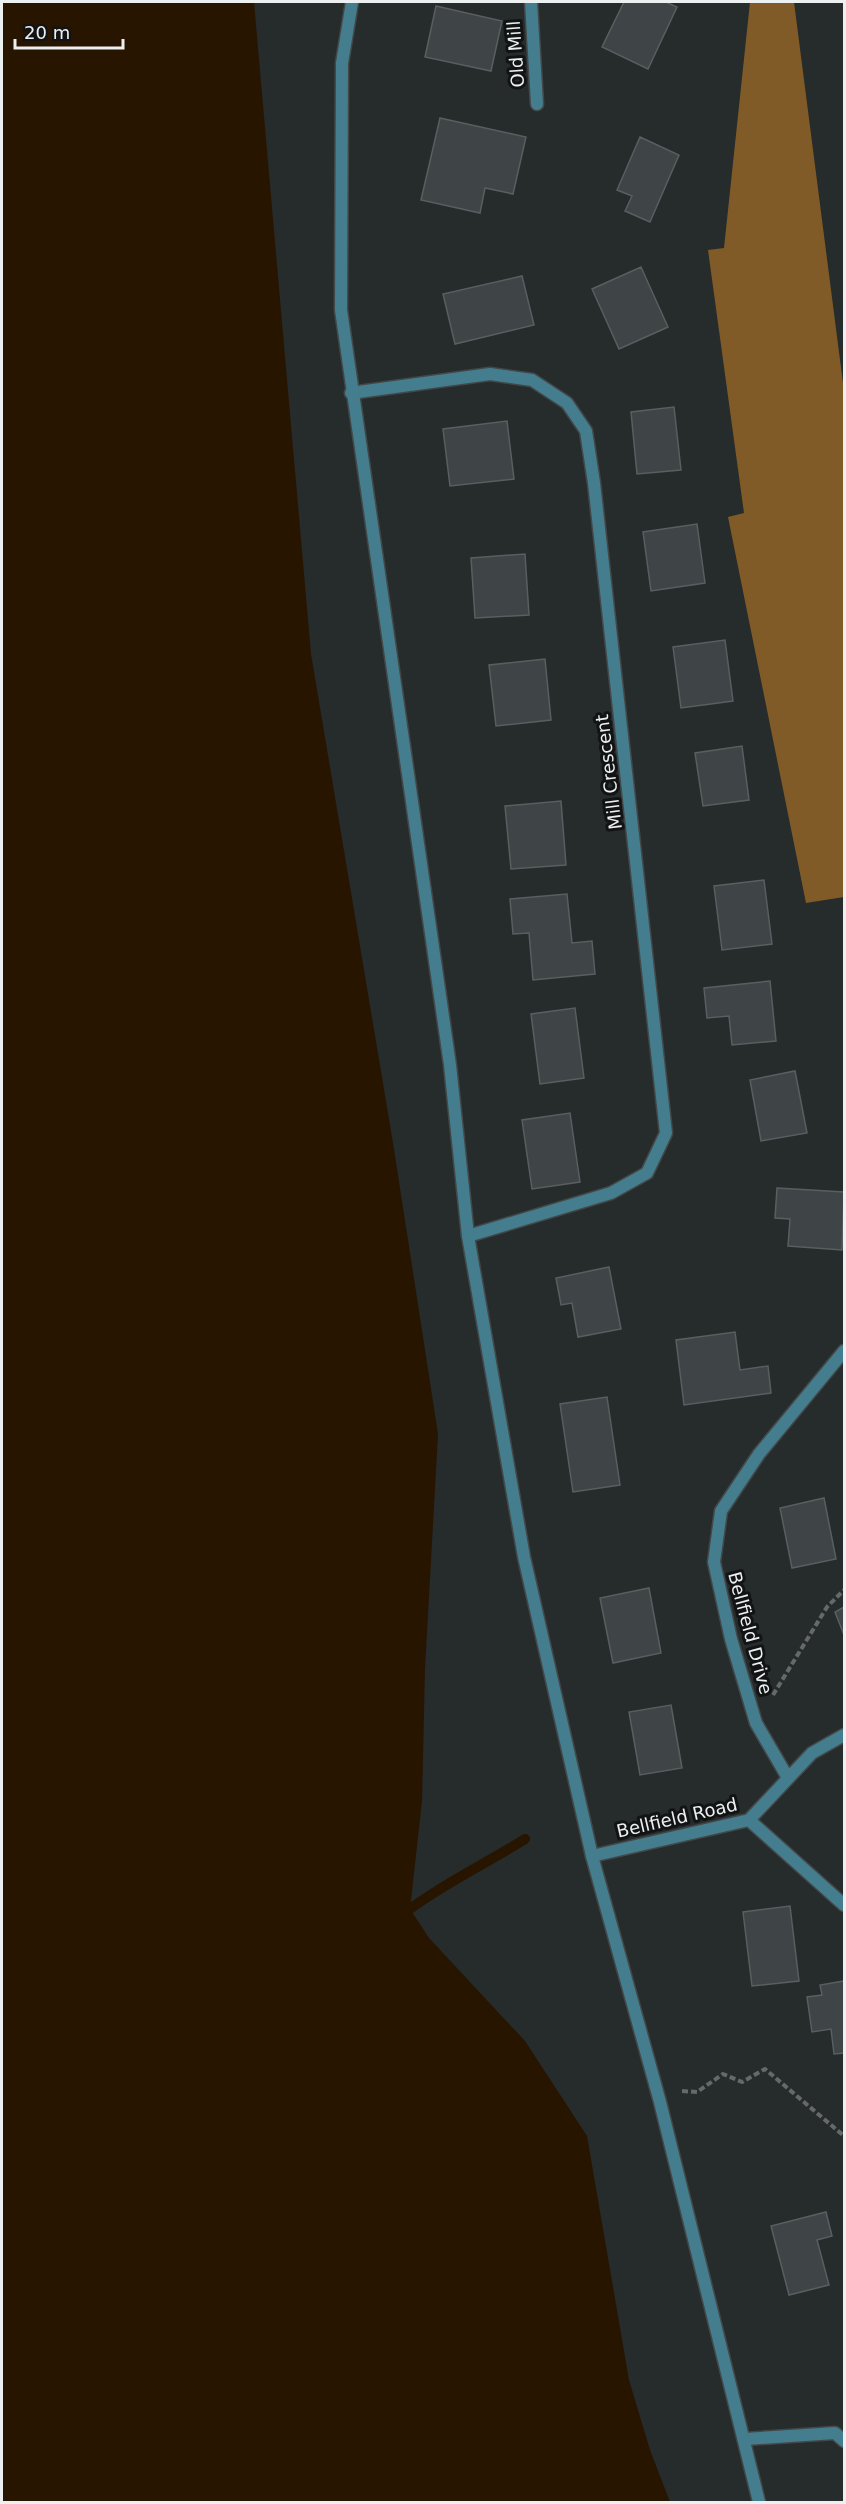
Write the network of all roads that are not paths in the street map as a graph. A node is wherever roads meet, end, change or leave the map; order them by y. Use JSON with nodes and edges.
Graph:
{"nodes":[{"id":1,"x":352,"y":2,"type":"edge"},
{"id":2,"x":531,"y":2,"type":"edge"},
{"id":3,"x":537,"y":104,"type":"dead end"},
{"id":4,"x":351,"y":393,"type":"junction"},
{"id":5,"x":468,"y":1236,"type":"junction"},
{"id":6,"x":844,"y":1351,"type":"edge"},
{"id":7,"x":844,"y":1735,"type":"edge"},
{"id":8,"x":788,"y":1778,"type":"junction"},
{"id":9,"x":749,"y":1820,"type":"junction"},
{"id":10,"x":592,"y":1856,"type":"junction"},
{"id":11,"x":844,"y":1905,"type":"edge"},
{"id":12,"x":745,"y":2439,"type":"junction"},
{"id":13,"x":844,"y":2441,"type":"edge"},
{"id":14,"x":759,"y":2502,"type":"edge"}],
"edges":[{"from":1,"to":4,"type":"street"},
{"from":2,"to":3,"type":"street","name":"Old Mill"},
{"from":4,"to":5,"type":"street"},
{"from":4,"to":5,"type":"street","name":"Mill Crescent"},
{"from":5,"to":10,"type":"street"},
{"from":6,"to":8,"type":"street","name":"Bellfield Drive"},
{"from":7,"to":8,"type":"street","name":"Bellfield Road"},
{"from":8,"to":9,"type":"street","name":"Bellfield Road"},
{"from":9,"to":10,"type":"street","name":"Bellfield Road"},
{"from":9,"to":11,"type":"street"},
{"from":10,"to":12,"type":"street"},
{"from":12,"to":13,"type":"street"},
{"from":12,"to":14,"type":"street"}]}
